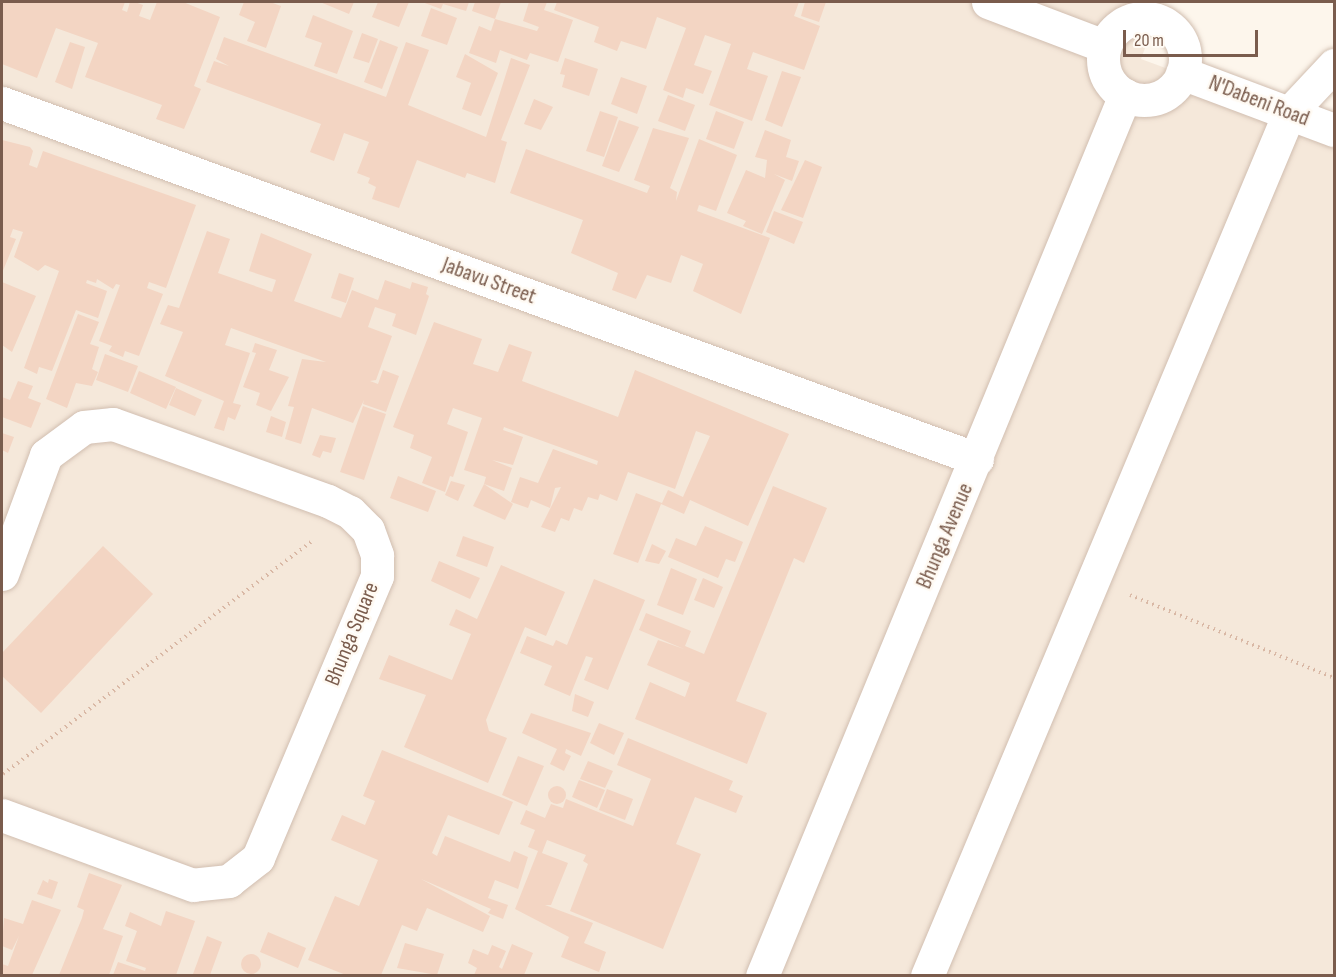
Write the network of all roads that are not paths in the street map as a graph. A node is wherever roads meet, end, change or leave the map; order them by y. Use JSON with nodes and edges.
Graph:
{"nodes":[{"id":1,"x":988,"y":2,"type":"edge"},
{"id":2,"x":1164,"y":11,"type":"edge"},
{"id":3,"x":1104,"y":46,"type":"junction"},
{"id":4,"x":1335,"y":65,"type":"edge"},
{"id":5,"x":1182,"y":73,"type":"junction"},
{"id":6,"x":1125,"y":95,"type":"junction"},
{"id":7,"x":2,"y":103,"type":"edge"},
{"id":8,"x":1289,"y":113,"type":"junction"},
{"id":9,"x":1335,"y":130,"type":"edge"},
{"id":10,"x":977,"y":459,"type":"junction"},
{"id":11,"x":2,"y":574,"type":"edge"},
{"id":12,"x":2,"y":815,"type":"edge"},
{"id":13,"x":762,"y":975,"type":"edge"},
{"id":14,"x":927,"y":975,"type":"edge"}],
"edges":[{"from":1,"to":3,"type":"street"},
{"from":2,"to":3,"type":"street"},
{"from":2,"to":5,"type":"street"},
{"from":3,"to":6,"type":"street"},
{"from":4,"to":8,"type":"street"},
{"from":5,"to":6,"type":"street"},
{"from":5,"to":8,"type":"street","name":"N'Dabeni Road"},
{"from":6,"to":10,"type":"street","name":"Bhunga Avenue"},
{"from":7,"to":10,"type":"street","name":"Jabavu Street"},
{"from":8,"to":9,"type":"street","name":"N'Dabeni Road"},
{"from":8,"to":14,"type":"street"},
{"from":10,"to":13,"type":"street","name":"Bhunga Avenue"},
{"from":11,"to":12,"type":"street","name":"Bhunga Square"}]}
